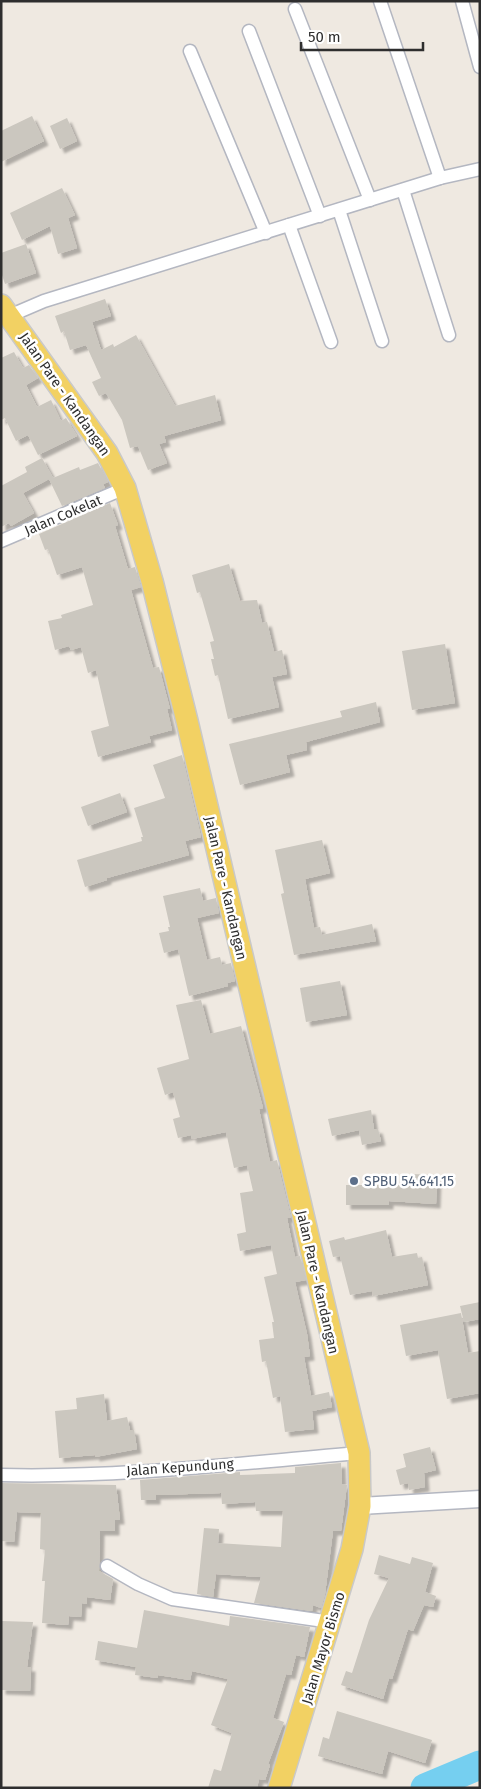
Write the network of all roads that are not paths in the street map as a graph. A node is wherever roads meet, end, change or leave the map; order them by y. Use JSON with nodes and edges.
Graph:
{"nodes":[{"id":1,"x":380,"y":1,"type":"edge"},
{"id":2,"x":462,"y":1,"type":"edge"},
{"id":3,"x":295,"y":9,"type":"dead end"},
{"id":4,"x":249,"y":31,"type":"dead end"},
{"id":5,"x":190,"y":50,"type":"dead end"},
{"id":6,"x":480,"y":67,"type":"edge"},
{"id":7,"x":480,"y":168,"type":"edge"},
{"id":8,"x":440,"y":178,"type":"junction"},
{"id":9,"x":403,"y":190,"type":"junction"},
{"id":10,"x":370,"y":200,"type":"junction"},
{"id":11,"x":339,"y":210,"type":"junction"},
{"id":12,"x":320,"y":216,"type":"junction"},
{"id":13,"x":289,"y":225,"type":"junction"},
{"id":14,"x":266,"y":233,"type":"junction"},
{"id":15,"x":5,"y":311,"type":"edge"},
{"id":16,"x":449,"y":335,"type":"dead end"},
{"id":17,"x":382,"y":341,"type":"dead end"},
{"id":18,"x":331,"y":342,"type":"dead end"},
{"id":19,"x":125,"y":488,"type":"junction"},
{"id":20,"x":1,"y":541,"type":"edge"},
{"id":21,"x":359,"y":1453,"type":"junction"},
{"id":22,"x":1,"y":1475,"type":"edge"},
{"id":23,"x":480,"y":1499,"type":"edge"},
{"id":24,"x":360,"y":1506,"type":"junction"},
{"id":25,"x":107,"y":1566,"type":"dead end"},
{"id":26,"x":331,"y":1622,"type":"junction"},
{"id":27,"x":279,"y":1788,"type":"edge"}],
"edges":[{"from":1,"to":8,"type":"street"},
{"from":2,"to":6,"type":"street"},
{"from":3,"to":10,"type":"street"},
{"from":4,"to":12,"type":"street"},
{"from":5,"to":14,"type":"street"},
{"from":7,"to":8,"type":"street"},
{"from":8,"to":9,"type":"street"},
{"from":9,"to":10,"type":"street"},
{"from":9,"to":16,"type":"street"},
{"from":10,"to":11,"type":"street"},
{"from":11,"to":12,"type":"street"},
{"from":11,"to":17,"type":"street"},
{"from":12,"to":13,"type":"street"},
{"from":13,"to":14,"type":"street"},
{"from":13,"to":18,"type":"street"},
{"from":14,"to":15,"type":"street"},
{"from":15,"to":19,"type":"main road","name":"Jalan Pare - Kandangan"},
{"from":19,"to":20,"type":"street","name":"Jalan Cokelat"},
{"from":19,"to":21,"type":"main road","name":"Jalan Pare - Kandangan"},
{"from":21,"to":22,"type":"street","name":"Jalan Kepundung"},
{"from":21,"to":24,"type":"main road","name":"Jalan Pare - Kandangan"},
{"from":23,"to":24,"type":"street"},
{"from":24,"to":26,"type":"main road","name":"Jalan Mayor Bismo"},
{"from":25,"to":26,"type":"street"},
{"from":26,"to":27,"type":"main road","name":"Jalan Mayor Bismo"}]}
